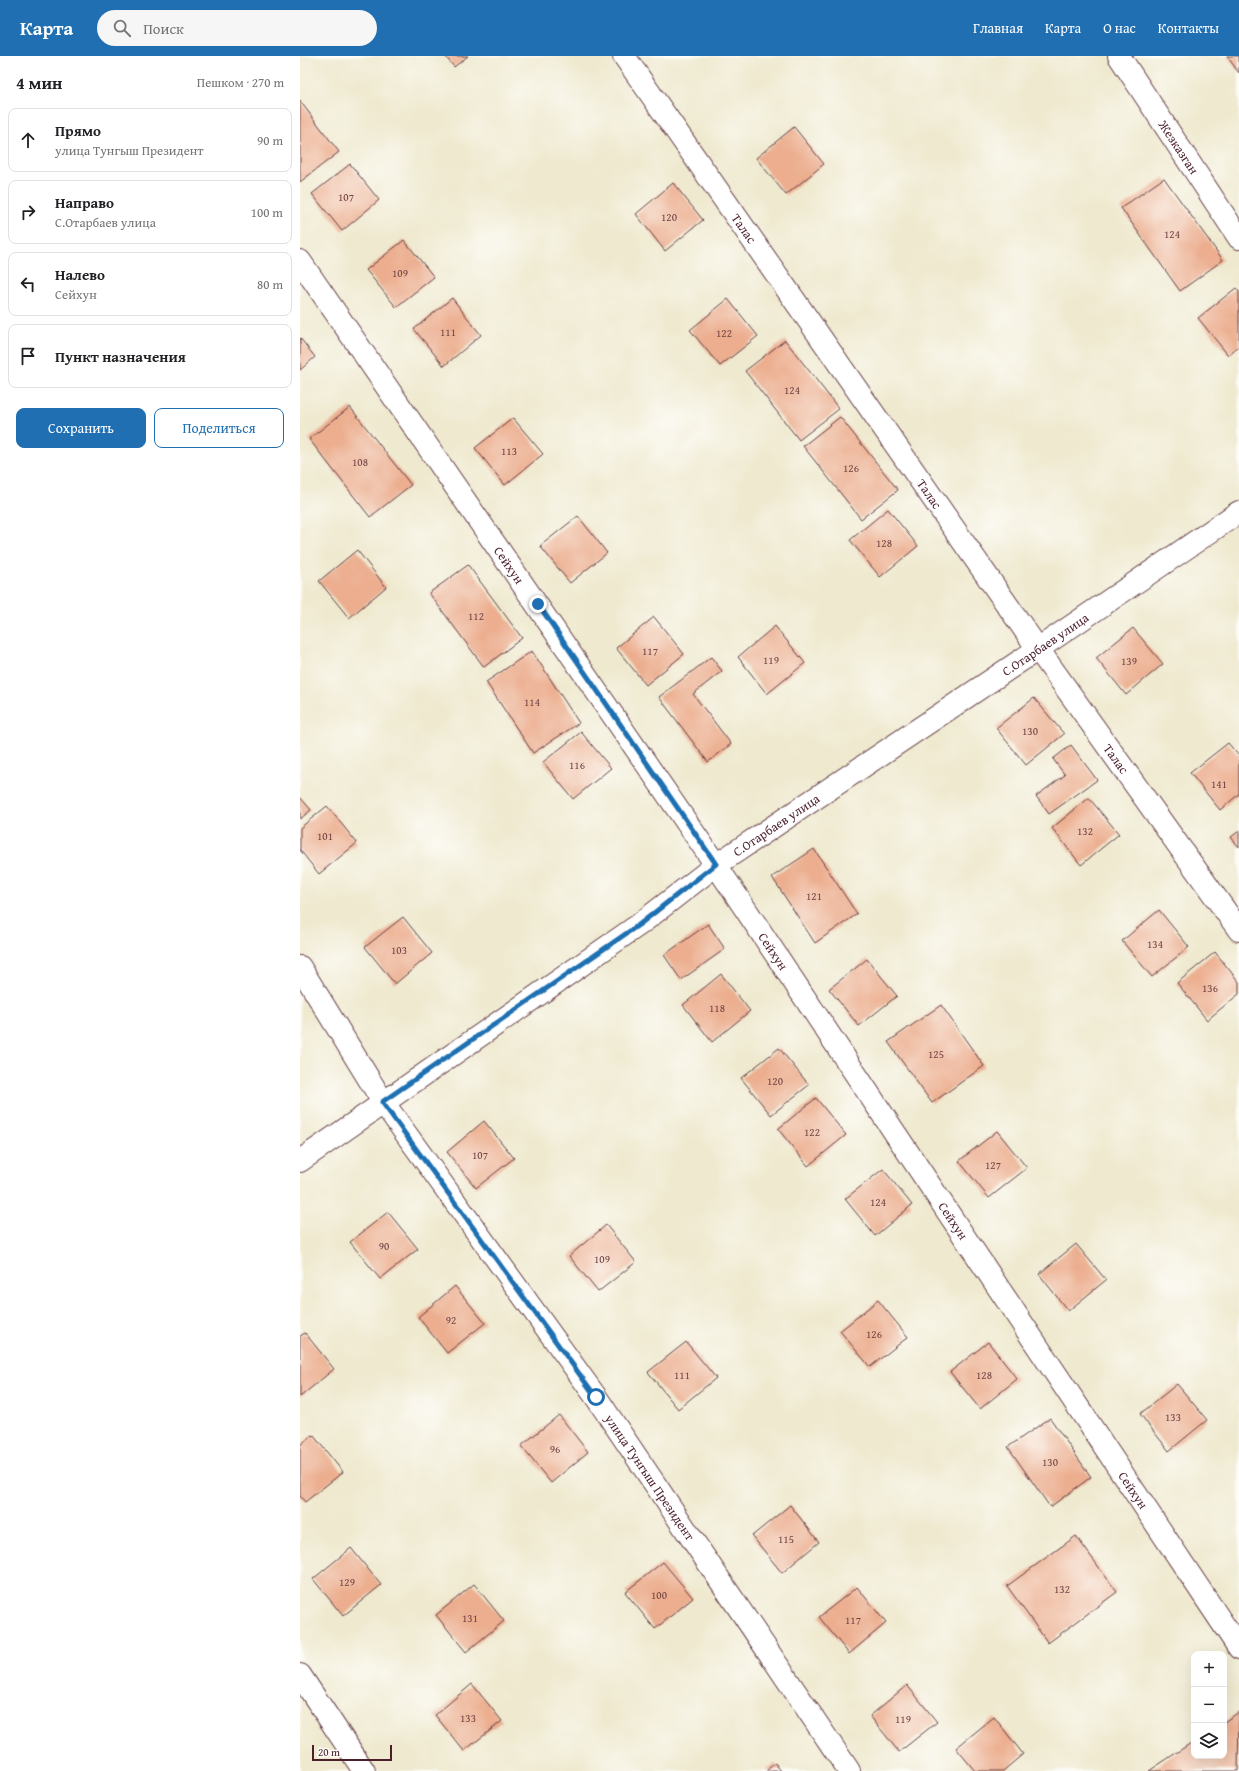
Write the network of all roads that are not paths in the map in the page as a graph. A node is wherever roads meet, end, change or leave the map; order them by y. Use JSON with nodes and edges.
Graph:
{"nodes":[{"id":1,"x":624,"y":56,"type":"edge"},
{"id":2,"x":1119,"y":56,"type":"edge"},
{"id":3,"x":1239,"y":238,"type":"edge"},
{"id":4,"x":300,"y":261,"type":"edge"},
{"id":5,"x":1239,"y":512,"type":"edge"},
{"id":6,"x":1038,"y":649,"type":"junction"},
{"id":7,"x":716,"y":864,"type":"junction"},
{"id":8,"x":1239,"y":930,"type":"edge"},
{"id":9,"x":300,"y":967,"type":"edge"},
{"id":10,"x":382,"y":1102,"type":"junction"},
{"id":11,"x":300,"y":1161,"type":"edge"},
{"id":12,"x":1239,"y":1648,"type":"edge"},
{"id":13,"x":300,"y":1675,"type":"edge"},
{"id":14,"x":364,"y":1771,"type":"edge"},
{"id":15,"x":849,"y":1771,"type":"edge"}],
"edges":[{"from":1,"to":6,"type":"street","name":"Талас"},
{"from":2,"to":3,"type":"street","name":"Жезказган"},
{"from":4,"to":7,"type":"street","name":"Сейхун"},
{"from":5,"to":6,"type":"street","name":"С.Отарбаев улица"},
{"from":6,"to":7,"type":"street","name":"С.Отарбаев улица"},
{"from":6,"to":8,"type":"street","name":"Талас"},
{"from":7,"to":10,"type":"street","name":"С.Отарбаев улица"},
{"from":7,"to":12,"type":"street","name":"Сейхун"},
{"from":9,"to":10,"type":"street","name":"улица Тунгыш Президент"},
{"from":10,"to":11,"type":"street","name":"С.Отарбаев улица"},
{"from":10,"to":15,"type":"street","name":"улица Тунгыш Президент"},
{"from":13,"to":14,"type":"street"}]}
